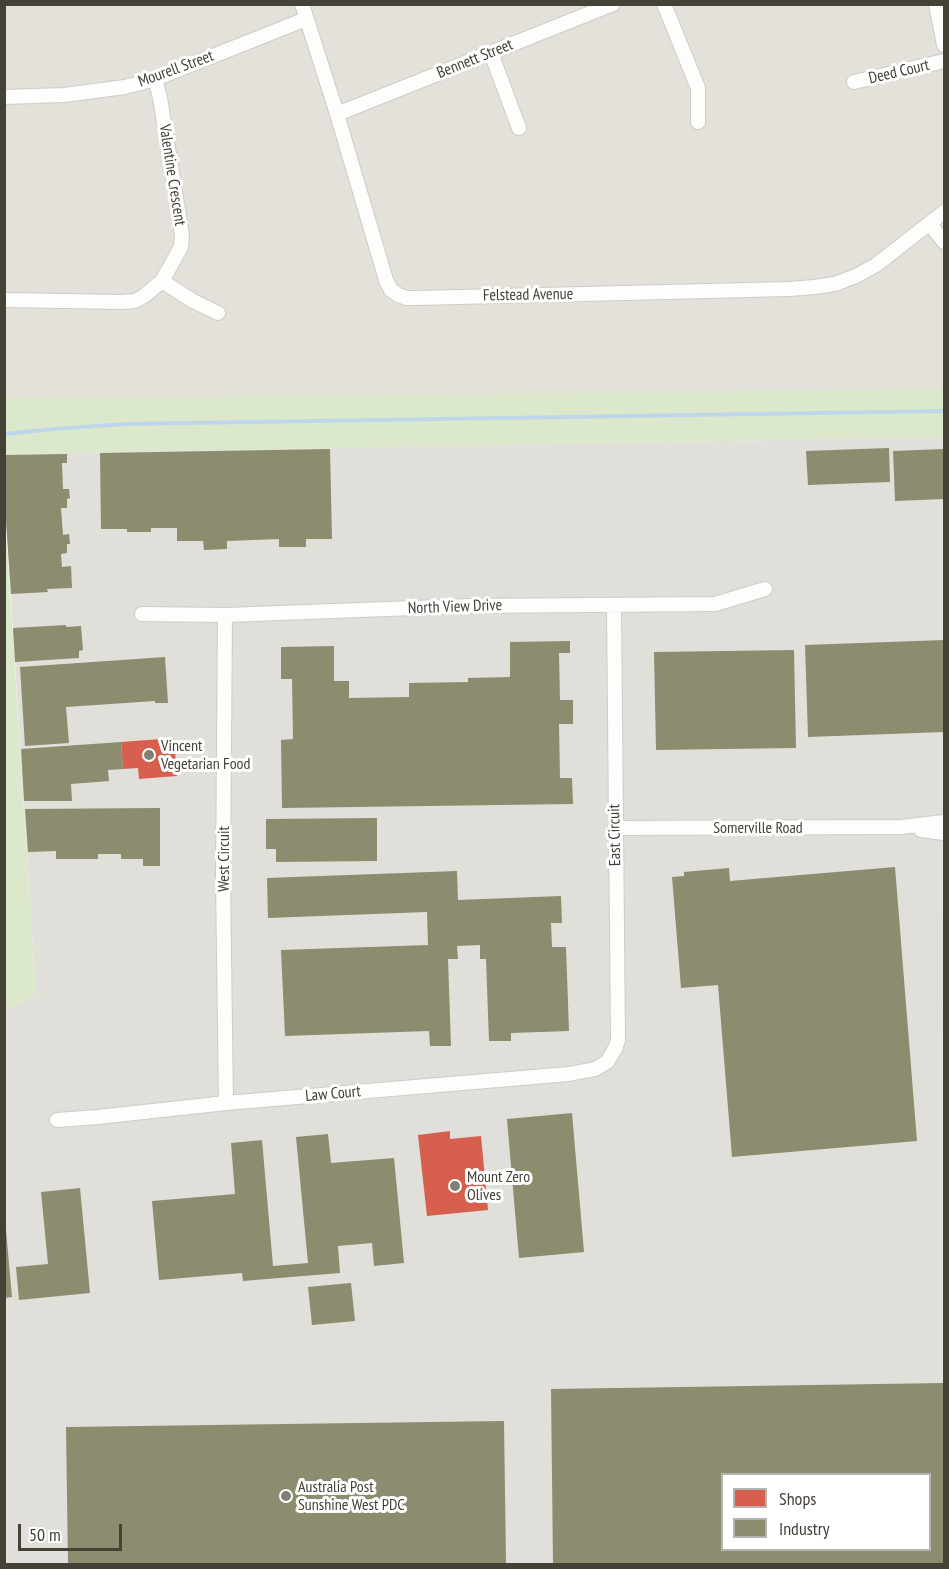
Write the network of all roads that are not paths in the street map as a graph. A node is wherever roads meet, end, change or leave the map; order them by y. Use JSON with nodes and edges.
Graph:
{"nodes":[{"id":1,"x":302,"y":4,"type":"edge"},
{"id":2,"x":613,"y":4,"type":"edge"},
{"id":3,"x":664,"y":4,"type":"edge"},
{"id":4,"x":936,"y":4,"type":"edge"},
{"id":5,"x":306,"y":19,"type":"junction"},
{"id":6,"x":945,"y":45,"type":"edge"},
{"id":7,"x":491,"y":53,"type":"junction"},
{"id":8,"x":945,"y":61,"type":"edge"},
{"id":9,"x":155,"y":80,"type":"junction"},
{"id":10,"x":854,"y":82,"type":"dead end"},
{"id":11,"x":4,"y":97,"type":"edge"},
{"id":12,"x":337,"y":114,"type":"junction"},
{"id":13,"x":698,"y":122,"type":"dead end"},
{"id":14,"x":519,"y":128,"type":"dead end"},
{"id":15,"x":945,"y":212,"type":"edge"},
{"id":16,"x":930,"y":224,"type":"junction"},
{"id":17,"x":945,"y":242,"type":"edge"},
{"id":18,"x":162,"y":281,"type":"junction"},
{"id":19,"x":4,"y":300,"type":"edge"},
{"id":20,"x":218,"y":313,"type":"dead end"},
{"id":21,"x":765,"y":589,"type":"dead end"},
{"id":22,"x":614,"y":605,"type":"junction"},
{"id":23,"x":142,"y":614,"type":"dead end"},
{"id":24,"x":225,"y":615,"type":"junction"},
{"id":25,"x":945,"y":822,"type":"edge"},
{"id":26,"x":901,"y":827,"type":"junction"},
{"id":27,"x":615,"y":828,"type":"junction"},
{"id":28,"x":945,"y":833,"type":"edge"},
{"id":29,"x":607,"y":1062,"type":"joint"},
{"id":30,"x":226,"y":1103,"type":"junction"},
{"id":31,"x":57,"y":1120,"type":"dead end"}],
"edges":[{"from":1,"to":5,"type":"street","name":"Felstead Avenue"},
{"from":2,"to":7,"type":"street","name":"Bennett Street"},
{"from":3,"to":13,"type":"street"},
{"from":4,"to":6,"type":"street"},
{"from":5,"to":9,"type":"street","name":"Mourell Street"},
{"from":5,"to":12,"type":"street","name":"Felstead Avenue"},
{"from":7,"to":12,"type":"street","name":"Bennett Street"},
{"from":7,"to":14,"type":"street"},
{"from":8,"to":10,"type":"street","name":"Deed Court"},
{"from":9,"to":11,"type":"street","name":"Mourell Street"},
{"from":9,"to":18,"type":"street","name":"Valentine Crescent"},
{"from":12,"to":16,"type":"street","name":"Felstead Avenue"},
{"from":15,"to":16,"type":"street","name":"Felstead Avenue"},
{"from":16,"to":17,"type":"street"},
{"from":18,"to":19,"type":"street","name":"Valentine Crescent"},
{"from":18,"to":20,"type":"street"},
{"from":21,"to":22,"type":"street","name":"North View Drive"},
{"from":22,"to":24,"type":"street","name":"North View Drive"},
{"from":22,"to":27,"type":"street","name":"East Circuit"},
{"from":23,"to":24,"type":"street","name":"North View Drive"},
{"from":24,"to":30,"type":"street","name":"West Circuit"},
{"from":25,"to":26,"type":"street","name":"Somerville Road"},
{"from":26,"to":27,"type":"street","name":"Somerville Road"},
{"from":26,"to":28,"type":"street","name":"Somerville Road"},
{"from":27,"to":29,"type":"street","name":"East Circuit"},
{"from":29,"to":30,"type":"street","name":"Law Court"},
{"from":30,"to":31,"type":"street","name":"Law Court"}]}
